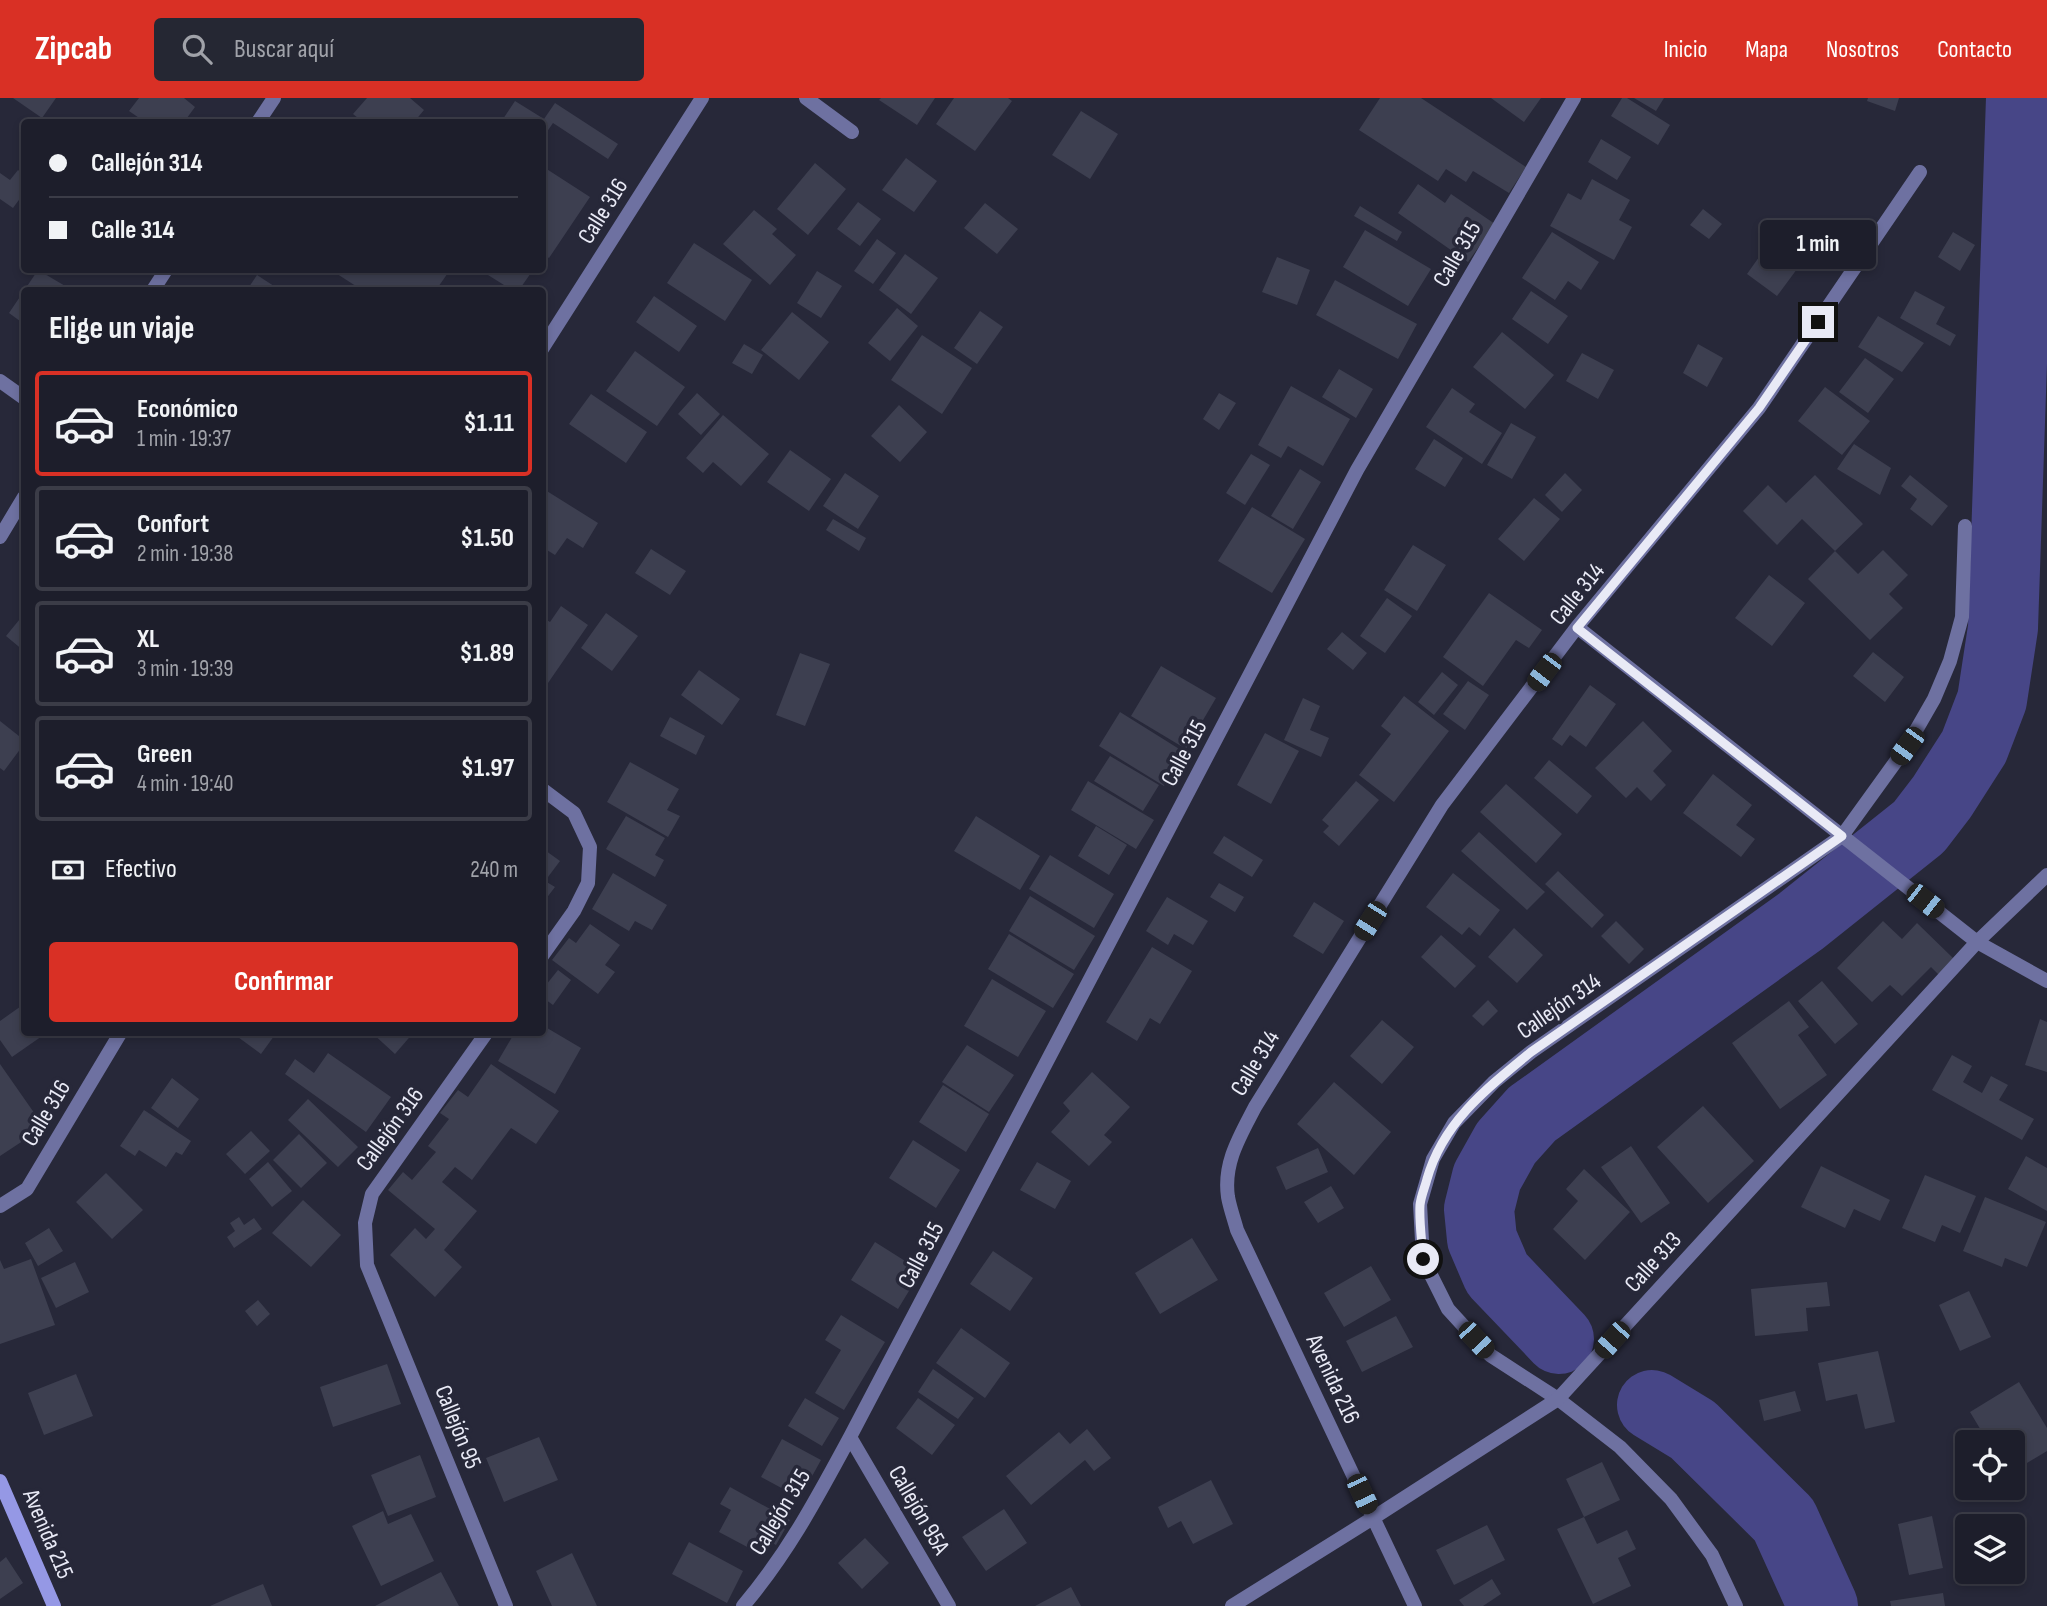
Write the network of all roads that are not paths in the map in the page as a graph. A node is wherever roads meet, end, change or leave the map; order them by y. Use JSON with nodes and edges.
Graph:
{"nodes":[{"id":1,"x":274,"y":98,"type":"edge"},
{"id":2,"x":702,"y":98,"type":"edge"},
{"id":3,"x":806,"y":98,"type":"edge"},
{"id":4,"x":1574,"y":98,"type":"edge"},
{"id":5,"x":260,"y":119,"type":"edge"},
{"id":6,"x":852,"y":132,"type":"dead end"},
{"id":7,"x":1920,"y":172,"type":"dead end"},
{"id":8,"x":546,"y":343,"type":"edge"},
{"id":9,"x":0,"y":381,"type":"edge"},
{"id":10,"x":21,"y":396,"type":"edge"},
{"id":11,"x":21,"y":501,"type":"edge"},
{"id":12,"x":1965,"y":526,"type":"dead end"},
{"id":13,"x":0,"y":537,"type":"edge"},
{"id":14,"x":1577,"y":628,"type":"junction"},
{"id":15,"x":546,"y":792,"type":"edge"},
{"id":16,"x":1842,"y":836,"type":"junction"},
{"id":17,"x":2047,"y":875,"type":"edge"},
{"id":18,"x":1977,"y":942,"type":"junction"},
{"id":19,"x":546,"y":950,"type":"edge"},
{"id":20,"x":2047,"y":981,"type":"edge"},
{"id":21,"x":119,"y":1036,"type":"edge"},
{"id":22,"x":484,"y":1036,"type":"edge"},
{"id":23,"x":1227,"y":1167,"type":"joint"},
{"id":24,"x":0,"y":1206,"type":"edge"},
{"id":25,"x":367,"y":1265,"type":"joint"},
{"id":26,"x":1558,"y":1399,"type":"junction"},
{"id":27,"x":850,"y":1437,"type":"junction"},
{"id":28,"x":0,"y":1481,"type":"edge"},
{"id":29,"x":1373,"y":1518,"type":"junction"},
{"id":30,"x":54,"y":1606,"type":"edge"},
{"id":31,"x":506,"y":1606,"type":"edge"},
{"id":32,"x":743,"y":1606,"type":"edge"},
{"id":33,"x":949,"y":1606,"type":"edge"},
{"id":34,"x":1232,"y":1606,"type":"edge"},
{"id":35,"x":1415,"y":1606,"type":"edge"},
{"id":36,"x":1736,"y":1606,"type":"edge"}],
"edges":[{"from":1,"to":5,"type":"street"},
{"from":2,"to":8,"type":"street","name":"Calle 316"},
{"from":3,"to":6,"type":"street"},
{"from":4,"to":27,"type":"street","name":"Calle 315"},
{"from":7,"to":14,"type":"street","name":"Calle 314"},
{"from":9,"to":10,"type":"street"},
{"from":11,"to":13,"type":"street"},
{"from":12,"to":16,"type":"street","name":"Callejón 314"},
{"from":14,"to":16,"type":"street"},
{"from":14,"to":23,"type":"street","name":"Calle 314"},
{"from":15,"to":19,"type":"street"},
{"from":16,"to":18,"type":"street"},
{"from":16,"to":26,"type":"street","name":"Callejón 314"},
{"from":17,"to":18,"type":"street","name":"Calle 313"},
{"from":18,"to":20,"type":"street"},
{"from":18,"to":26,"type":"street","name":"Calle 313"},
{"from":21,"to":24,"type":"street","name":"Calle 316"},
{"from":22,"to":25,"type":"street","name":"Callejón 316"},
{"from":23,"to":29,"type":"street","name":"Avenida 216"},
{"from":25,"to":31,"type":"street","name":"Callejón 95"},
{"from":26,"to":29,"type":"street","name":"Calle 313"},
{"from":26,"to":36,"type":"street","name":"Callejón 314"},
{"from":27,"to":32,"type":"street","name":"Callejón 315"},
{"from":27,"to":33,"type":"street","name":"Callejón 95A"},
{"from":28,"to":30,"type":"street","name":"Avenida 215"},
{"from":29,"to":34,"type":"street","name":"Calle 313"},
{"from":29,"to":35,"type":"street","name":"Avenida 216"}]}
